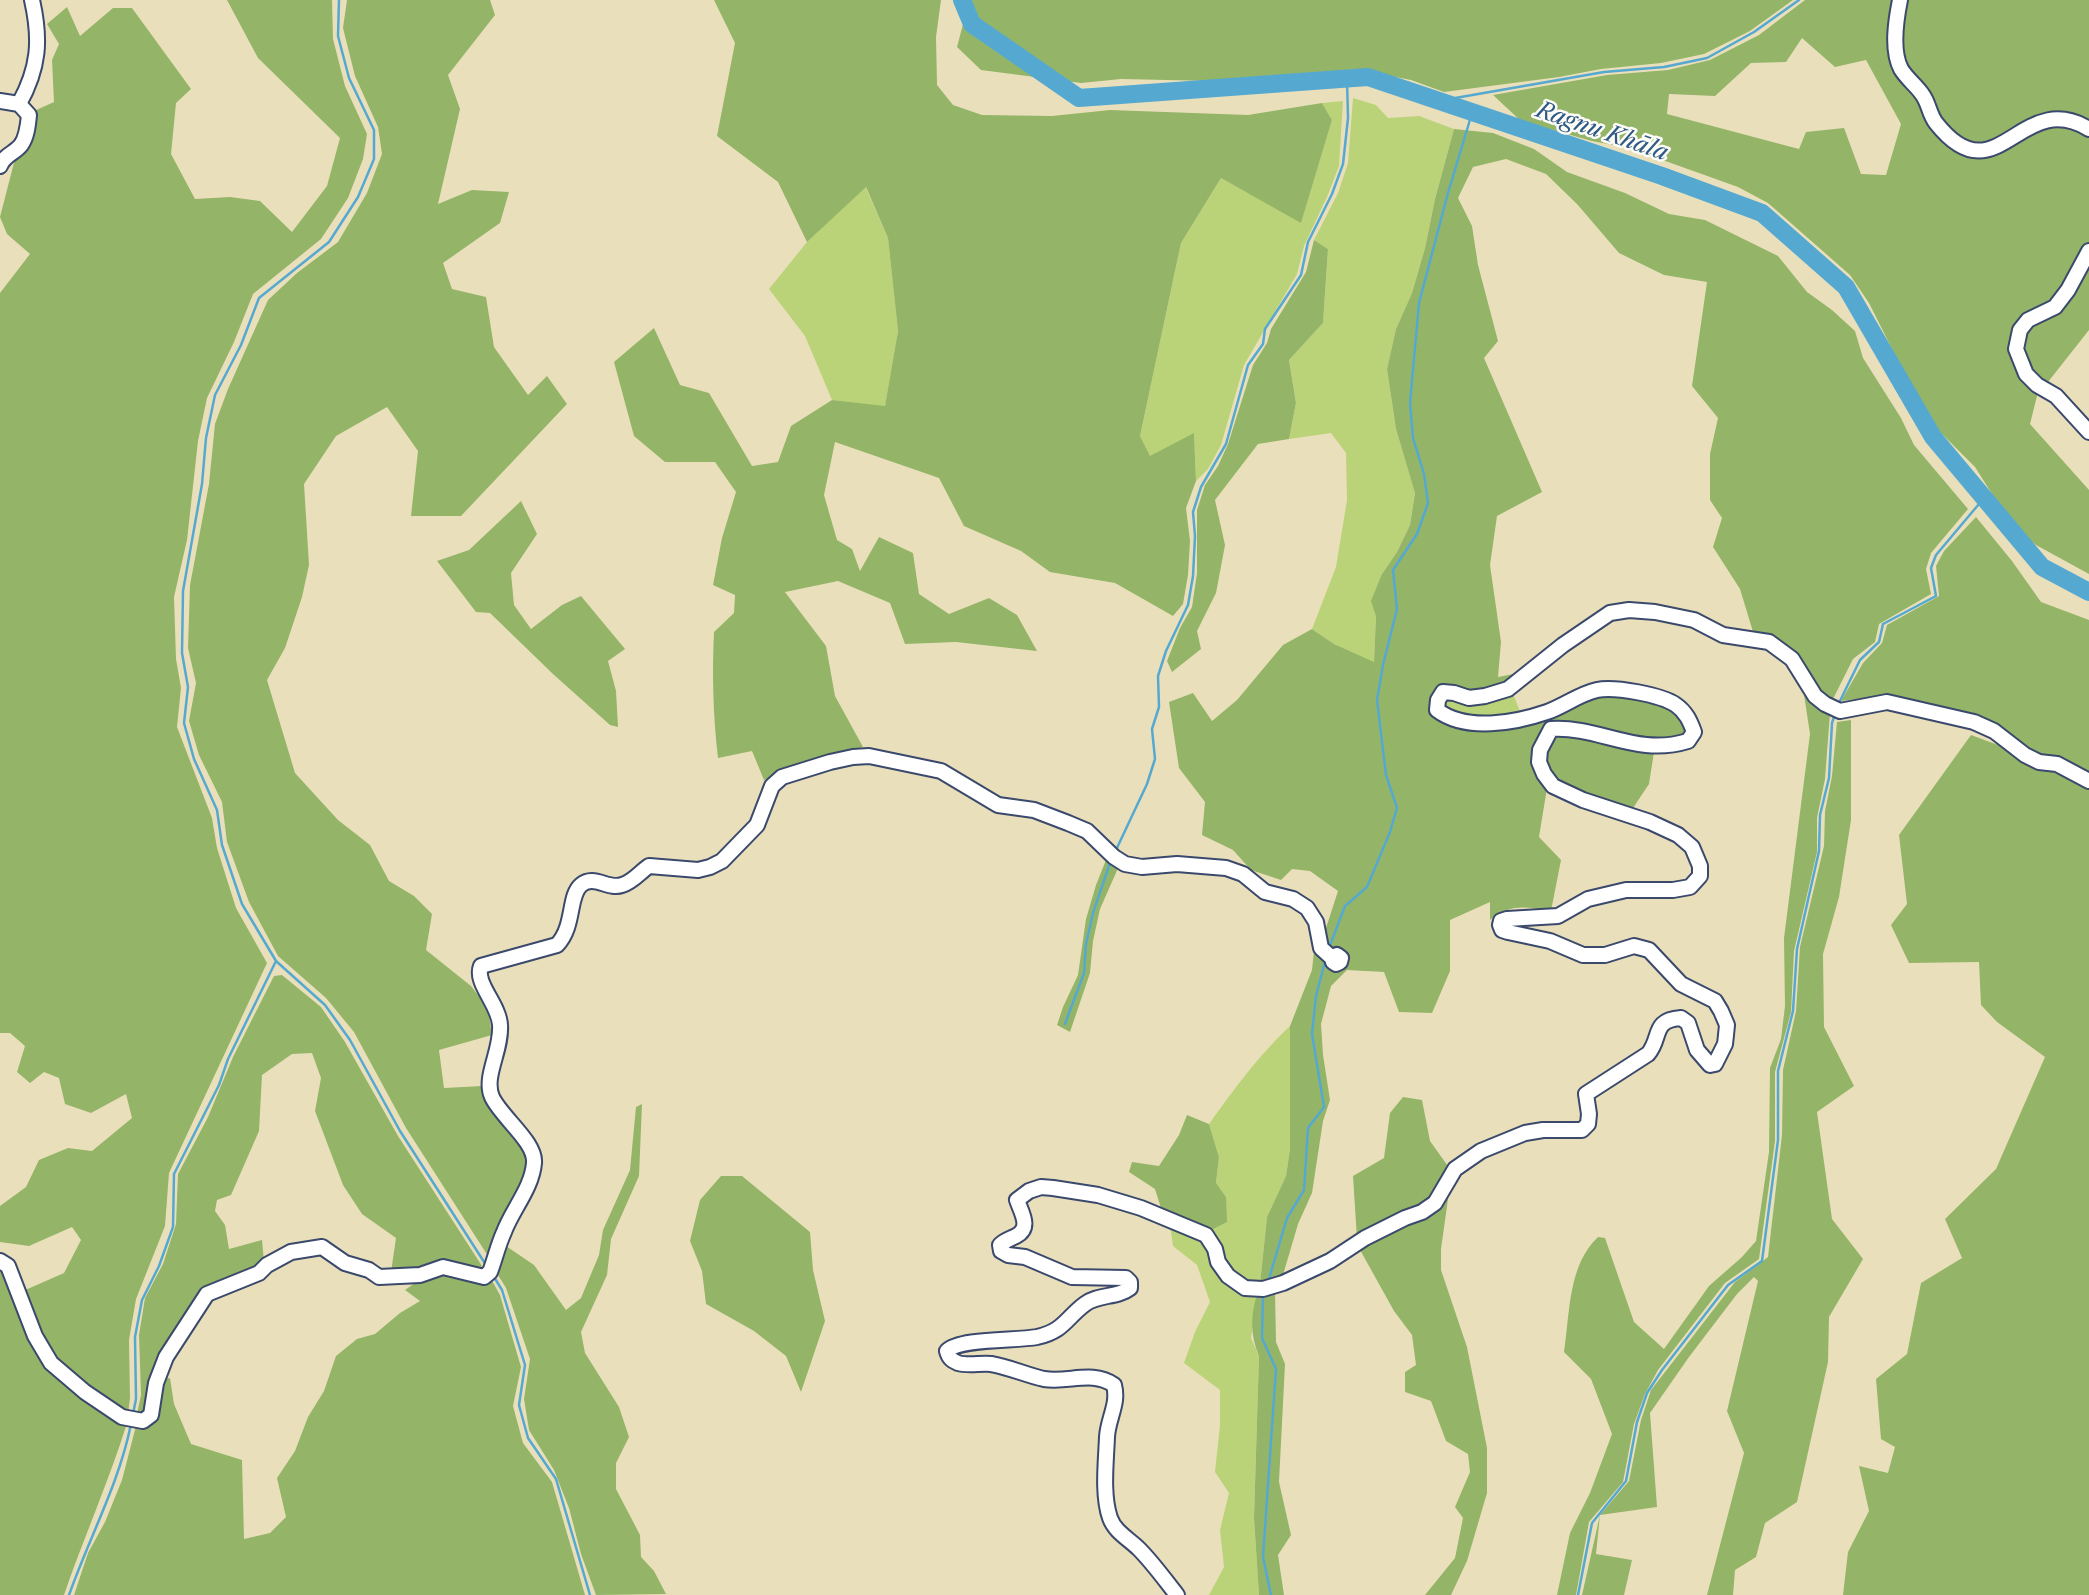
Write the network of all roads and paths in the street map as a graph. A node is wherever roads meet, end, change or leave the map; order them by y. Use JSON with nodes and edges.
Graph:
{"nodes":[{"id":1,"x":32,"y":0,"type":"edge"},
{"id":2,"x":1900,"y":0,"type":"edge"},
{"id":3,"x":0,"y":100,"type":"edge"},
{"id":4,"x":19,"y":104,"type":"junction"},
{"id":5,"x":2089,"y":130,"type":"edge"},
{"id":6,"x":0,"y":166,"type":"edge"},
{"id":7,"x":2089,"y":251,"type":"edge"},
{"id":8,"x":2089,"y":432,"type":"edge"},
{"id":9,"x":2089,"y":781,"type":"edge"},
{"id":10,"x":1332,"y":958,"type":"dead end"},
{"id":11,"x":0,"y":1261,"type":"edge"},
{"id":12,"x":1177,"y":1595,"type":"edge"}],
"edges":[{"from":1,"to":4,"type":"street"},
{"from":2,"to":5,"type":"street"},
{"from":3,"to":4,"type":"street"},
{"from":4,"to":6,"type":"street"},
{"from":7,"to":8,"type":"street"},
{"from":9,"to":12,"type":"street"},
{"from":10,"to":11,"type":"street"}]}
